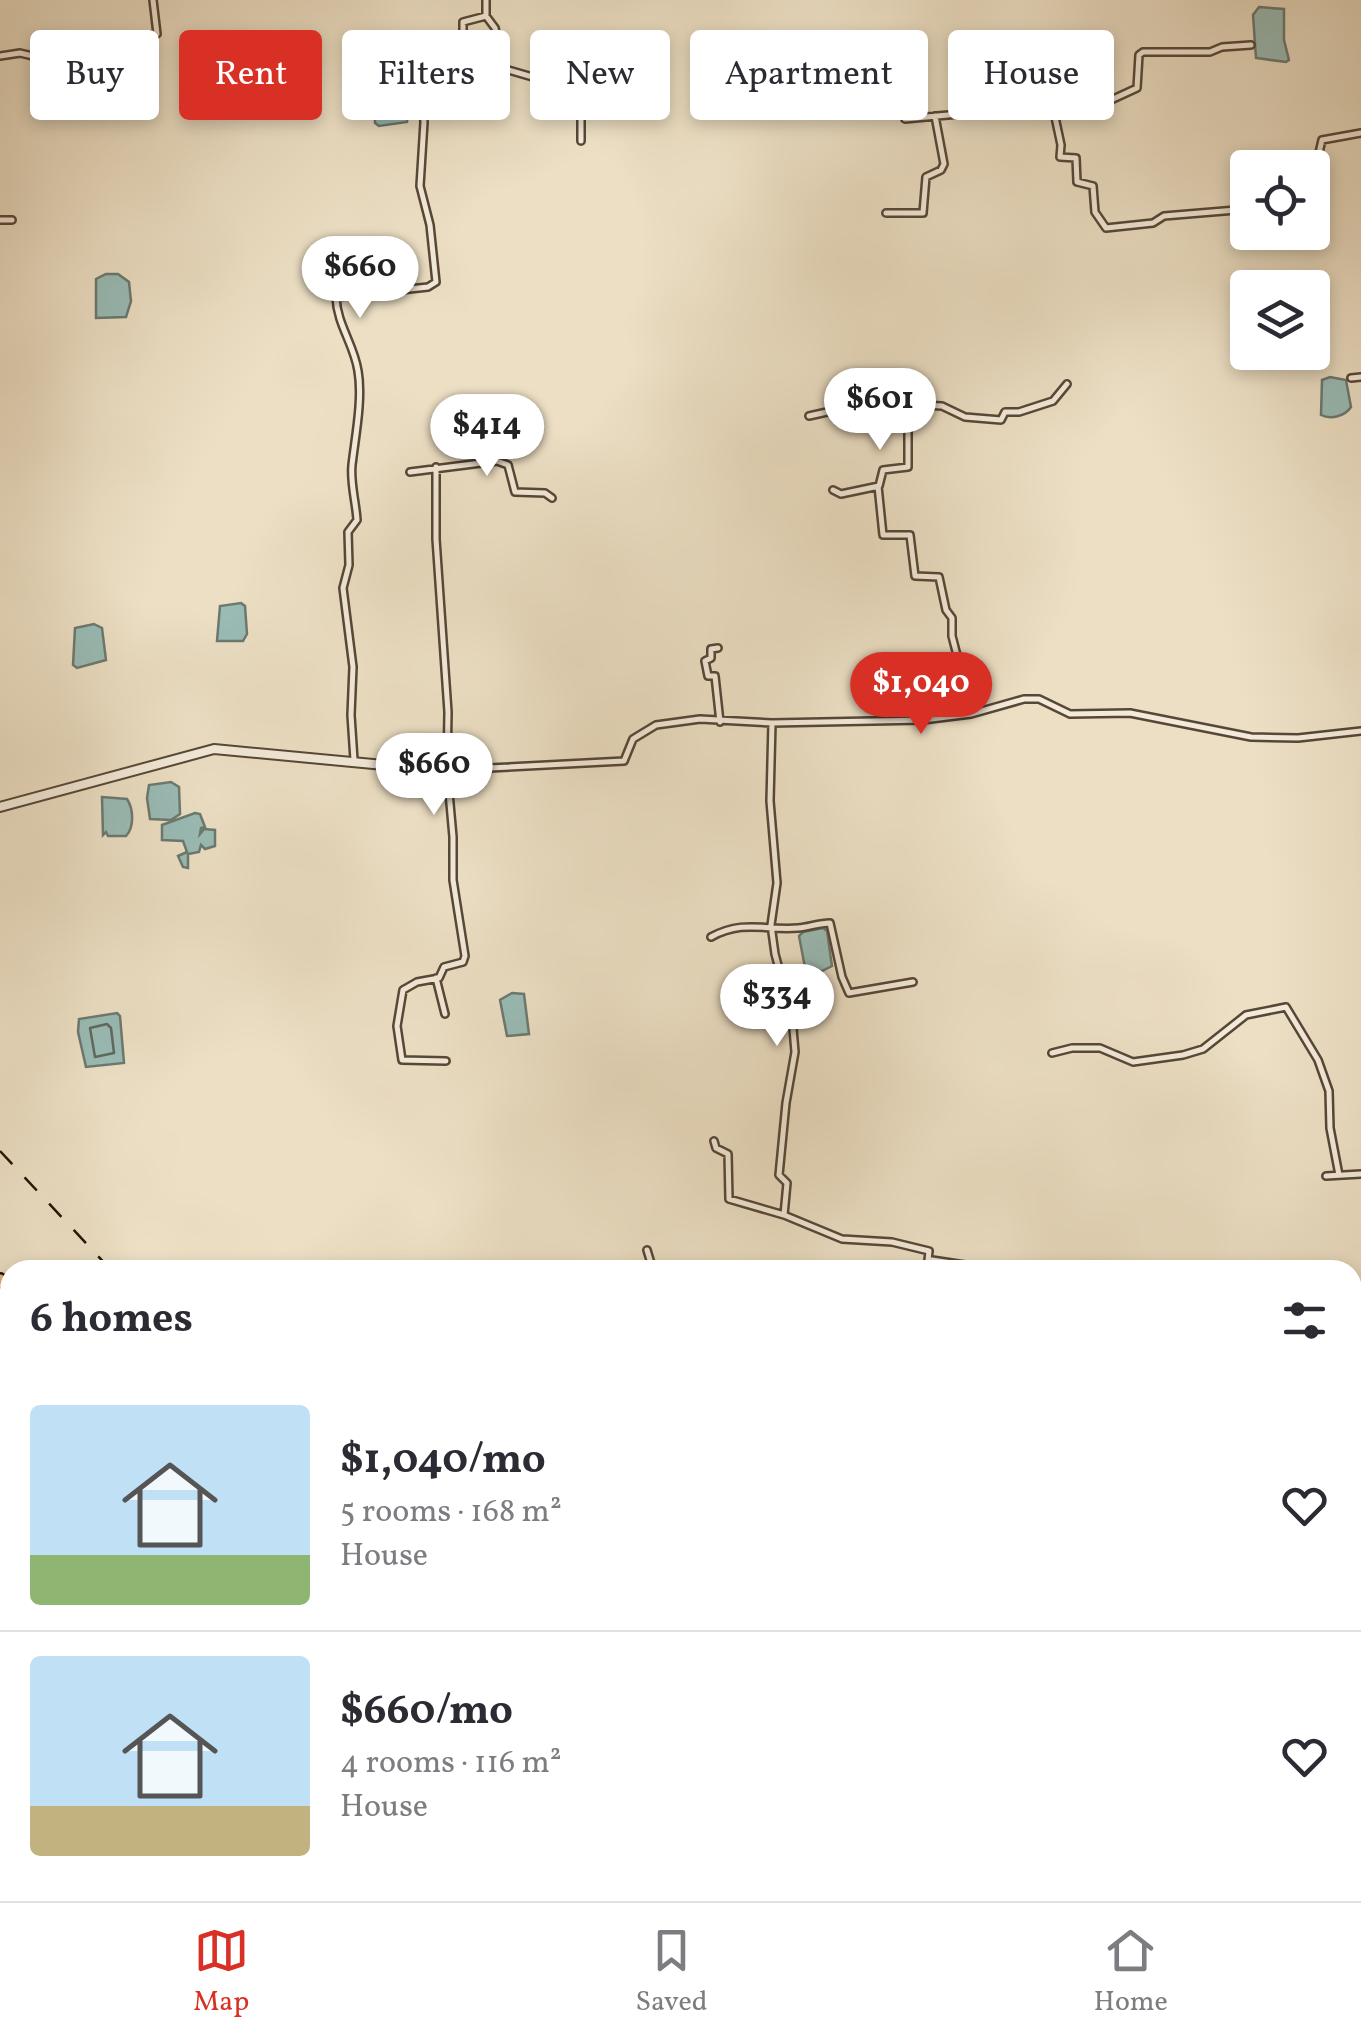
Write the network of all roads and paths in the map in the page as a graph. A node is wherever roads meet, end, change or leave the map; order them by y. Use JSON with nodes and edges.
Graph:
{"nodes":[{"id":1,"x":152,"y":0,"type":"edge"},
{"id":2,"x":486,"y":0,"type":"edge"},
{"id":3,"x":486,"y":16,"type":"junction"},
{"id":4,"x":463,"y":30,"type":"edge"},
{"id":5,"x":495,"y":30,"type":"edge"},
{"id":6,"x":1251,"y":45,"type":"dead end"},
{"id":7,"x":0,"y":56,"type":"edge"},
{"id":8,"x":510,"y":71,"type":"edge"},
{"id":9,"x":1114,"y":98,"type":"edge"},
{"id":10,"x":948,"y":115,"type":"edge"},
{"id":11,"x":936,"y":116,"type":"junction"},
{"id":12,"x":928,"y":117,"type":"edge"},
{"id":13,"x":424,"y":120,"type":"edge"},
{"id":14,"x":1056,"y":120,"type":"edge"},
{"id":15,"x":1361,"y":134,"type":"edge"},
{"id":16,"x":582,"y":141,"type":"dead end"},
{"id":17,"x":1320,"y":150,"type":"edge"},
{"id":18,"x":1230,"y":210,"type":"edge"},
{"id":19,"x":886,"y":214,"type":"dead end"},
{"id":20,"x":0,"y":220,"type":"edge"},
{"id":21,"x":12,"y":220,"type":"dead end"},
{"id":22,"x":1361,"y":377,"type":"edge"},
{"id":23,"x":1351,"y":378,"type":"dead end"},
{"id":24,"x":1067,"y":384,"type":"dead end"},
{"id":25,"x":908,"y":407,"type":"junction"},
{"id":26,"x":809,"y":416,"type":"dead end"},
{"id":27,"x":436,"y":467,"type":"junction"},
{"id":28,"x":410,"y":472,"type":"dead end"},
{"id":29,"x":878,"y":486,"type":"junction"},
{"id":30,"x":833,"y":490,"type":"dead end"},
{"id":31,"x":552,"y":498,"type":"dead end"},
{"id":32,"x":718,"y":648,"type":"dead end"},
{"id":33,"x":962,"y":715,"type":"junction"},
{"id":34,"x":720,"y":722,"type":"junction"},
{"id":35,"x":772,"y":722,"type":"junction"},
{"id":36,"x":1361,"y":731,"type":"edge"},
{"id":37,"x":354,"y":764,"type":"junction"},
{"id":38,"x":489,"y":768,"type":"joint"},
{"id":39,"x":447,"y":770,"type":"junction"},
{"id":40,"x":0,"y":807,"type":"edge"},
{"id":41,"x":772,"y":926,"type":"junction"},
{"id":42,"x":712,"y":937,"type":"dead end"},
{"id":43,"x":436,"y":978,"type":"junction"},
{"id":44,"x":912,"y":982,"type":"dead end"},
{"id":45,"x":445,"y":1014,"type":"dead end"},
{"id":46,"x":1052,"y":1053,"type":"dead end"},
{"id":47,"x":446,"y":1061,"type":"dead end"},
{"id":48,"x":714,"y":1141,"type":"dead end"},
{"id":49,"x":1361,"y":1174,"type":"edge"},
{"id":50,"x":1326,"y":1176,"type":"dead end"},
{"id":51,"x":1339,"y":1176,"type":"junction"},
{"id":52,"x":784,"y":1215,"type":"junction"},
{"id":53,"x":648,"y":1250,"type":"dead end"},
{"id":54,"x":930,"y":1259,"type":"joint"},
{"id":55,"x":650,"y":1260,"type":"edge"},
{"id":56,"x":936,"y":1260,"type":"edge"}],
"edges":[{"from":1,"to":7,"type":"street"},
{"from":2,"to":3,"type":"street"},
{"from":3,"to":4,"type":"street"},
{"from":3,"to":5,"type":"street"},
{"from":6,"to":9,"type":"street"},
{"from":8,"to":16,"type":"street"},
{"from":10,"to":11,"type":"street"},
{"from":11,"to":12,"type":"street"},
{"from":11,"to":19,"type":"street"},
{"from":13,"to":37,"type":"street"},
{"from":14,"to":18,"type":"street"},
{"from":15,"to":17,"type":"street"},
{"from":20,"to":21,"type":"street"},
{"from":22,"to":23,"type":"street"},
{"from":24,"to":25,"type":"street"},
{"from":25,"to":26,"type":"street"},
{"from":25,"to":29,"type":"street"},
{"from":27,"to":28,"type":"street"},
{"from":27,"to":31,"type":"street"},
{"from":27,"to":39,"type":"street"},
{"from":29,"to":30,"type":"street"},
{"from":29,"to":33,"type":"street"},
{"from":32,"to":34,"type":"street"},
{"from":33,"to":35,"type":"street"},
{"from":33,"to":36,"type":"street"},
{"from":34,"to":35,"type":"street"},
{"from":34,"to":38,"type":"street"},
{"from":35,"to":41,"type":"street"},
{"from":37,"to":39,"type":"street"},
{"from":37,"to":40,"type":"street"},
{"from":38,"to":39,"type":"street"},
{"from":39,"to":43,"type":"street"},
{"from":41,"to":42,"type":"street"},
{"from":41,"to":44,"type":"street"},
{"from":41,"to":52,"type":"street"},
{"from":43,"to":45,"type":"street"},
{"from":43,"to":47,"type":"street"},
{"from":46,"to":51,"type":"street"},
{"from":48,"to":52,"type":"street"},
{"from":49,"to":51,"type":"street"},
{"from":50,"to":51,"type":"street"},
{"from":52,"to":54,"type":"street"},
{"from":53,"to":55,"type":"street"},
{"from":54,"to":56,"type":"street"}]}
